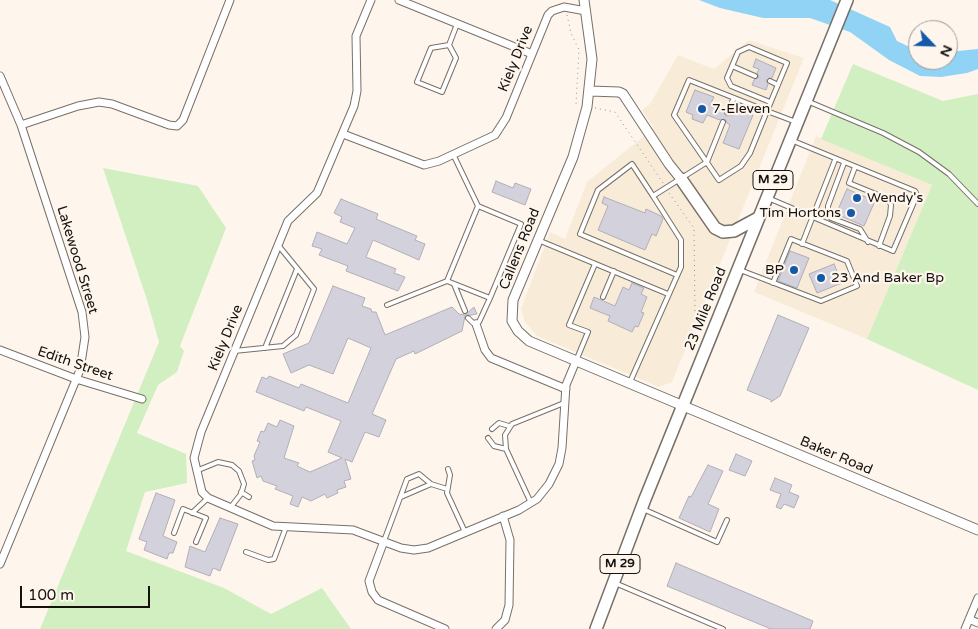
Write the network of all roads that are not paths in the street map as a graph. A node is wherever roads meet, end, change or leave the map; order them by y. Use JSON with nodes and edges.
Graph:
{"nodes":[{"id":1,"x":230,"y":0,"type":"edge"},
{"id":2,"x":371,"y":0,"type":"edge"},
{"id":3,"x":399,"y":0,"type":"edge"},
{"id":4,"x":584,"y":0,"type":"edge"},
{"id":5,"x":846,"y":0,"type":"edge"},
{"id":6,"x":586,"y":10,"type":"junction"},
{"id":7,"x":457,"y":24,"type":"junction"},
{"id":8,"x":449,"y":44,"type":"junction"},
{"id":9,"x":532,"y":54,"type":"junction"},
{"id":10,"x":732,"y":66,"type":"junction"},
{"id":11,"x":0,"y":76,"type":"edge"},
{"id":12,"x":756,"y":76,"type":"dead end"},
{"id":13,"x":770,"y":82,"type":"dead end"},
{"id":14,"x":778,"y":85,"type":"junction"},
{"id":15,"x":590,"y":91,"type":"junction"},
{"id":16,"x":734,"y":98,"type":"junction"},
{"id":17,"x":805,"y":100,"type":"junction"},
{"id":18,"x":770,"y":102,"type":"junction"},
{"id":19,"x":766,"y":111,"type":"junction"},
{"id":20,"x":728,"y":112,"type":"dead end"},
{"id":21,"x":723,"y":122,"type":"dead end"},
{"id":22,"x":796,"y":122,"type":"junction"},
{"id":23,"x":20,"y":125,"type":"junction"},
{"id":24,"x":343,"y":134,"type":"junction"},
{"id":25,"x":789,"y":140,"type":"junction"},
{"id":26,"x":453,"y":154,"type":"junction"},
{"id":27,"x":835,"y":160,"type":"junction"},
{"id":28,"x":706,"y":162,"type":"junction"},
{"id":29,"x":844,"y":163,"type":"junction"},
{"id":30,"x":855,"y":167,"type":"junction"},
{"id":31,"x":682,"y":179,"type":"junction"},
{"id":32,"x":653,"y":196,"type":"junction"},
{"id":33,"x":766,"y":198,"type":"junction"},
{"id":34,"x":978,"y":204,"type":"edge"},
{"id":35,"x":478,"y":206,"type":"junction"},
{"id":36,"x":812,"y":217,"type":"junction"},
{"id":37,"x":758,"y":218,"type":"junction"},
{"id":38,"x":538,"y":240,"type":"junction"},
{"id":39,"x":868,"y":242,"type":"junction"},
{"id":40,"x":802,"y":244,"type":"junction"},
{"id":41,"x":278,"y":245,"type":"junction"},
{"id":42,"x":878,"y":246,"type":"junction"},
{"id":43,"x":595,"y":264,"type":"junction"},
{"id":44,"x":297,"y":269,"type":"junction"},
{"id":45,"x":738,"y":270,"type":"junction"},
{"id":46,"x":614,"y":272,"type":"junction"},
{"id":47,"x":677,"y":275,"type":"junction"},
{"id":48,"x":447,"y":281,"type":"junction"},
{"id":49,"x":773,"y":282,"type":"junction"},
{"id":50,"x":454,"y":284,"type":"junction"},
{"id":51,"x":668,"y":294,"type":"junction"},
{"id":52,"x":603,"y":297,"type":"dead end"},
{"id":53,"x":490,"y":298,"type":"junction"},
{"id":54,"x":387,"y":305,"type":"dead end"},
{"id":55,"x":465,"y":311,"type":"dead end"},
{"id":56,"x":468,"y":318,"type":"dead end"},
{"id":57,"x":476,"y":324,"type":"junction"},
{"id":58,"x":265,"y":348,"type":"junction"},
{"id":59,"x":0,"y":350,"type":"edge"},
{"id":60,"x":234,"y":351,"type":"junction"},
{"id":61,"x":576,"y":362,"type":"junction"},
{"id":62,"x":76,"y":379,"type":"junction"},
{"id":63,"x":629,"y":384,"type":"junction"},
{"id":64,"x":566,"y":389,"type":"junction"},
{"id":65,"x":142,"y":399,"type":"dead end"},
{"id":66,"x":564,"y":403,"type":"junction"},
{"id":67,"x":683,"y":408,"type":"junction"},
{"id":68,"x":509,"y":426,"type":"junction"},
{"id":69,"x":492,"y":429,"type":"dead end"},
{"id":70,"x":488,"y":438,"type":"dead end"},
{"id":71,"x":506,"y":449,"type":"junction"},
{"id":72,"x":448,"y":469,"type":"dead end"},
{"id":73,"x":196,"y":471,"type":"junction"},
{"id":74,"x":431,"y":484,"type":"junction"},
{"id":75,"x":447,"y":489,"type":"junction"},
{"id":76,"x":241,"y":492,"type":"junction"},
{"id":77,"x":249,"y":497,"type":"dead end"},
{"id":78,"x":401,"y":497,"type":"junction"},
{"id":79,"x":208,"y":498,"type":"junction"},
{"id":80,"x":531,"y":503,"type":"junction"},
{"id":81,"x":230,"y":508,"type":"junction"},
{"id":82,"x":641,"y":508,"type":"junction"},
{"id":83,"x":192,"y":513,"type":"junction"},
{"id":84,"x":503,"y":516,"type":"junction"},
{"id":85,"x":726,"y":520,"type":"dead end"},
{"id":86,"x":286,"y":527,"type":"junction"},
{"id":87,"x":978,"y":530,"type":"edge"},
{"id":88,"x":465,"y":532,"type":"junction"},
{"id":89,"x":174,"y":533,"type":"dead end"},
{"id":90,"x":196,"y":542,"type":"dead end"},
{"id":91,"x":384,"y":542,"type":"junction"},
{"id":92,"x":246,"y":552,"type":"dead end"},
{"id":93,"x":0,"y":564,"type":"edge"},
{"id":94,"x":612,"y":582,"type":"junction"},
{"id":95,"x":978,"y":598,"type":"edge"},
{"id":96,"x":969,"y":619,"type":"junction"},
{"id":97,"x":978,"y":623,"type":"edge"},
{"id":98,"x":445,"y":629,"type":"edge"},
{"id":99,"x":496,"y":629,"type":"edge"},
{"id":100,"x":596,"y":629,"type":"edge"},
{"id":101,"x":723,"y":629,"type":"edge"},
{"id":102,"x":965,"y":629,"type":"edge"}],
"edges":[{"from":1,"to":23,"type":"street"},
{"from":2,"to":24,"type":"street","name":"Kiely Drive"},
{"from":3,"to":7,"type":"street"},
{"from":4,"to":6,"type":"street","name":"Callens Road"},
{"from":5,"to":17,"type":"main road","name":"23 Mile Road","number":"M 29"},
{"from":6,"to":9,"type":"street","name":"Kiely Drive"},
{"from":6,"to":15,"type":"street","name":"Callens Road"},
{"from":7,"to":8,"type":"lane"},
{"from":7,"to":9,"type":"street"},
{"from":8,"to":8,"type":"lane"},
{"from":9,"to":26,"type":"street","name":"Kiely Drive"},
{"from":10,"to":12,"type":"lane"},
{"from":10,"to":14,"type":"lane"},
{"from":10,"to":18,"type":"lane"},
{"from":11,"to":23,"type":"street","name":"Lakewood Street"},
{"from":13,"to":14,"type":"lane"},
{"from":14,"to":18,"type":"lane"},
{"from":15,"to":31,"type":"street"},
{"from":15,"to":38,"type":"street","name":"Callens Road"},
{"from":16,"to":19,"type":"lane"},
{"from":16,"to":20,"type":"lane"},
{"from":16,"to":28,"type":"lane"},
{"from":17,"to":22,"type":"main road","name":"23 Mile Road","number":"M 29"},
{"from":17,"to":34,"type":"lane"},
{"from":18,"to":19,"type":"lane"},
{"from":19,"to":22,"type":"lane"},
{"from":19,"to":28,"type":"lane"},
{"from":21,"to":28,"type":"lane"},
{"from":22,"to":25,"type":"main road","name":"23 Mile Road","number":"M 29"},
{"from":23,"to":62,"type":"street","name":"Lakewood Street"},
{"from":24,"to":26,"type":"street","name":"Kiely Drive"},
{"from":24,"to":41,"type":"street","name":"Kiely Drive"},
{"from":25,"to":27,"type":"lane"},
{"from":25,"to":33,"type":"main road","name":"23 Mile Road","number":"M 29"},
{"from":26,"to":35,"type":"lane"},
{"from":27,"to":29,"type":"lane"},
{"from":27,"to":36,"type":"lane"},
{"from":28,"to":31,"type":"lane"},
{"from":29,"to":30,"type":"lane"},
{"from":29,"to":39,"type":"lane"},
{"from":30,"to":42,"type":"lane"},
{"from":30,"to":42,"type":"lane"},
{"from":31,"to":32,"type":"lane"},
{"from":31,"to":37,"type":"main road"},
{"from":32,"to":47,"type":"lane"},
{"from":32,"to":47,"type":"lane"},
{"from":33,"to":36,"type":"lane"},
{"from":33,"to":37,"type":"main road","name":"23 Mile Road","number":"M 29"},
{"from":35,"to":48,"type":"lane"},
{"from":35,"to":53,"type":"lane"},
{"from":36,"to":39,"type":"lane"},
{"from":36,"to":40,"type":"lane"},
{"from":37,"to":45,"type":"main road","name":"23 Mile Road","number":"M 29"},
{"from":38,"to":43,"type":"lane"},
{"from":38,"to":61,"type":"street","name":"Callens Road"},
{"from":39,"to":42,"type":"lane"},
{"from":40,"to":49,"type":"lane"},
{"from":40,"to":49,"type":"lane"},
{"from":41,"to":44,"type":"lane"},
{"from":41,"to":60,"type":"street","name":"Kiely Drive"},
{"from":43,"to":46,"type":"lane"},
{"from":43,"to":61,"type":"lane"},
{"from":44,"to":58,"type":"lane"},
{"from":44,"to":58,"type":"lane"},
{"from":45,"to":49,"type":"lane"},
{"from":45,"to":67,"type":"main road","name":"23 Mile Road","number":"M 29"},
{"from":46,"to":51,"type":"lane"},
{"from":46,"to":52,"type":"lane"},
{"from":47,"to":51,"type":"lane"},
{"from":48,"to":50,"type":"lane"},
{"from":48,"to":54,"type":"lane"},
{"from":50,"to":53,"type":"lane"},
{"from":50,"to":55,"type":"lane"},
{"from":51,"to":63,"type":"lane"},
{"from":53,"to":57,"type":"lane"},
{"from":56,"to":57,"type":"lane"},
{"from":57,"to":64,"type":"street"},
{"from":58,"to":60,"type":"lane"},
{"from":59,"to":62,"type":"street","name":"Edith Street"},
{"from":60,"to":73,"type":"street","name":"Kiely Drive"},
{"from":61,"to":63,"type":"street","name":"Callens Road"},
{"from":61,"to":64,"type":"street"},
{"from":62,"to":65,"type":"street","name":"Edith Street"},
{"from":62,"to":93,"type":"street","name":"Lakewood Street"},
{"from":63,"to":67,"type":"street","name":"Callens Road"},
{"from":64,"to":66,"type":"street"},
{"from":66,"to":68,"type":"lane"},
{"from":66,"to":80,"type":"street"},
{"from":67,"to":82,"type":"main road","name":"23 Mile Road","number":"M 29"},
{"from":67,"to":87,"type":"street","name":"Baker Road"},
{"from":68,"to":69,"type":"lane"},
{"from":68,"to":71,"type":"lane"},
{"from":70,"to":71,"type":"lane"},
{"from":71,"to":80,"type":"lane"},
{"from":72,"to":75,"type":"lane"},
{"from":73,"to":76,"type":"lane"},
{"from":73,"to":79,"type":"street","name":"Kiely Drive"},
{"from":74,"to":75,"type":"lane"},
{"from":74,"to":78,"type":"lane"},
{"from":74,"to":78,"type":"lane"},
{"from":75,"to":88,"type":"lane"},
{"from":76,"to":77,"type":"lane"},
{"from":76,"to":81,"type":"lane"},
{"from":78,"to":91,"type":"lane"},
{"from":79,"to":81,"type":"street"},
{"from":79,"to":83,"type":"lane"},
{"from":80,"to":84,"type":"street"},
{"from":81,"to":86,"type":"street"},
{"from":82,"to":85,"type":"lane"},
{"from":82,"to":94,"type":"main road","name":"23 Mile Road","number":"M 29"},
{"from":83,"to":89,"type":"lane"},
{"from":83,"to":90,"type":"lane"},
{"from":84,"to":88,"type":"street"},
{"from":84,"to":99,"type":"street"},
{"from":86,"to":91,"type":"street"},
{"from":86,"to":92,"type":"lane"},
{"from":88,"to":91,"type":"street"},
{"from":91,"to":98,"type":"street"},
{"from":94,"to":100,"type":"main road","name":"23 Mile Road","number":"M 29"},
{"from":94,"to":101,"type":"lane"},
{"from":95,"to":96,"type":"street"},
{"from":96,"to":97,"type":"street"},
{"from":96,"to":102,"type":"street"}]}
